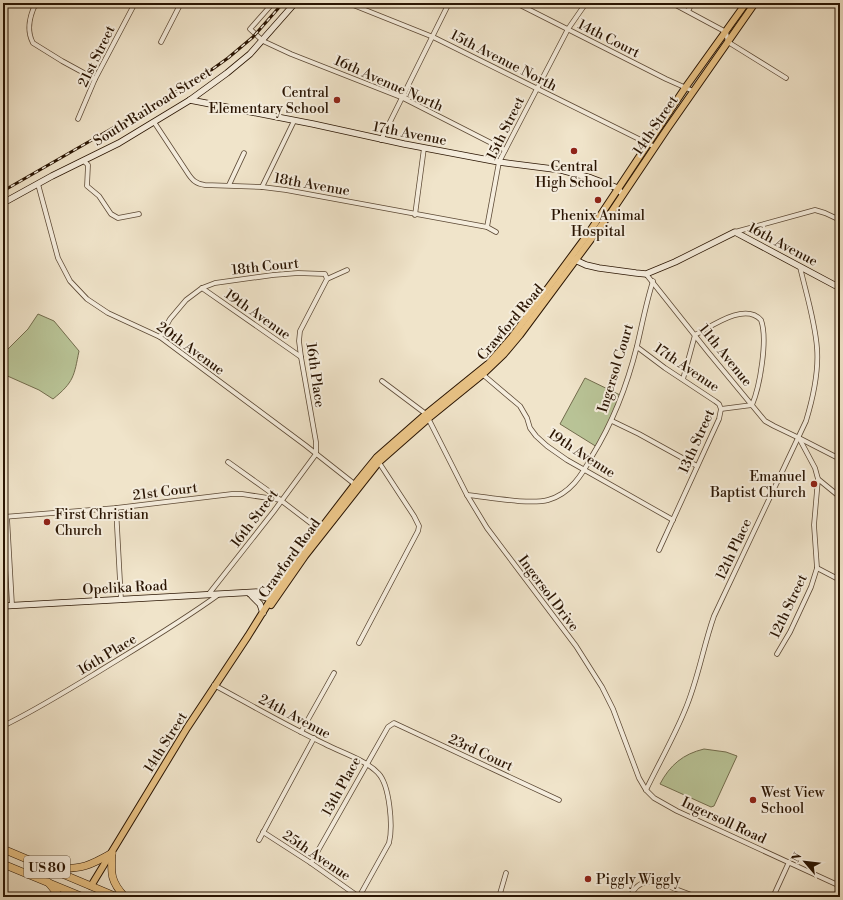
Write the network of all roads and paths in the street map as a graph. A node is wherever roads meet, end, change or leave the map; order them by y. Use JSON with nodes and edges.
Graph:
{"nodes":[{"id":1,"x":36,"y":3,"type":"edge"},
{"id":2,"x":127,"y":3,"type":"edge"},
{"id":3,"x":181,"y":3,"type":"edge"},
{"id":4,"x":273,"y":3,"type":"edge"},
{"id":5,"x":295,"y":3,"type":"edge"},
{"id":6,"x":348,"y":3,"type":"edge"},
{"id":7,"x":449,"y":3,"type":"edge"},
{"id":8,"x":516,"y":3,"type":"edge"},
{"id":9,"x":586,"y":3,"type":"edge"},
{"id":10,"x":672,"y":3,"type":"edge"},
{"id":11,"x":692,"y":3,"type":"edge"},
{"id":12,"x":746,"y":3,"type":"edge"},
{"id":13,"x":755,"y":3,"type":"edge"},
{"id":14,"x":134,"y":4,"type":"edge"},
{"id":15,"x":688,"y":11,"type":"junction"},
{"id":16,"x":568,"y":29,"type":"junction"},
{"id":17,"x":726,"y":32,"type":"junction"},
{"id":18,"x":433,"y":37,"type":"junction"},
{"id":19,"x":263,"y":41,"type":"junction"},
{"id":20,"x":161,"y":42,"type":"dead end"},
{"id":21,"x":728,"y":42,"type":"junction"},
{"id":22,"x":786,"y":78,"type":"dead end"},
{"id":23,"x":95,"y":80,"type":"junction"},
{"id":24,"x":685,"y":88,"type":"junction"},
{"id":25,"x":537,"y":89,"type":"junction"},
{"id":26,"x":693,"y":91,"type":"junction"},
{"id":27,"x":402,"y":98,"type":"junction"},
{"id":28,"x":190,"y":100,"type":"junction"},
{"id":29,"x":78,"y":119,"type":"dead end"},
{"id":30,"x":294,"y":121,"type":"junction"},
{"id":31,"x":154,"y":122,"type":"junction"},
{"id":32,"x":381,"y":140,"type":"junction"},
{"id":33,"x":648,"y":144,"type":"junction"},
{"id":34,"x":424,"y":148,"type":"junction"},
{"id":35,"x":655,"y":148,"type":"junction"},
{"id":36,"x":505,"y":150,"type":"junction"},
{"id":37,"x":244,"y":153,"type":"dead end"},
{"id":38,"x":84,"y":160,"type":"junction"},
{"id":39,"x":499,"y":162,"type":"junction"},
{"id":40,"x":38,"y":184,"type":"junction"},
{"id":41,"x":229,"y":185,"type":"junction"},
{"id":42,"x":262,"y":186,"type":"junction"},
{"id":43,"x":617,"y":189,"type":"junction"},
{"id":44,"x":623,"y":194,"type":"junction"},
{"id":45,"x":3,"y":203,"type":"edge"},
{"id":46,"x":139,"y":214,"type":"dead end"},
{"id":47,"x":415,"y":215,"type":"junction"},
{"id":48,"x":840,"y":220,"type":"edge"},
{"id":49,"x":486,"y":227,"type":"junction"},
{"id":50,"x":496,"y":232,"type":"dead end"},
{"id":51,"x":735,"y":232,"type":"junction"},
{"id":52,"x":573,"y":259,"type":"junction"},
{"id":53,"x":800,"y":267,"type":"junction"},
{"id":54,"x":348,"y":270,"type":"dead end"},
{"id":55,"x":646,"y":274,"type":"junction"},
{"id":56,"x":327,"y":279,"type":"junction"},
{"id":57,"x":653,"y":281,"type":"junction"},
{"id":58,"x":202,"y":288,"type":"junction"},
{"id":59,"x":840,"y":288,"type":"edge"},
{"id":60,"x":695,"y":335,"type":"junction"},
{"id":61,"x":160,"y":337,"type":"junction"},
{"id":62,"x":636,"y":347,"type":"junction"},
{"id":63,"x":301,"y":357,"type":"junction"},
{"id":64,"x":481,"y":373,"type":"junction"},
{"id":65,"x":683,"y":379,"type":"junction"},
{"id":66,"x":382,"y":381,"type":"dead end"},
{"id":67,"x":752,"y":405,"type":"junction"},
{"id":68,"x":721,"y":409,"type":"junction"},
{"id":69,"x":427,"y":416,"type":"junction"},
{"id":70,"x":612,"y":421,"type":"junction"},
{"id":71,"x":799,"y":438,"type":"junction"},
{"id":72,"x":316,"y":454,"type":"junction"},
{"id":73,"x":840,"y":459,"type":"edge"},
{"id":74,"x":378,"y":460,"type":"junction"},
{"id":75,"x":228,"y":462,"type":"dead end"},
{"id":76,"x":697,"y":466,"type":"junction"},
{"id":77,"x":585,"y":470,"type":"junction"},
{"id":78,"x":818,"y":479,"type":"junction"},
{"id":79,"x":356,"y":486,"type":"junction"},
{"id":80,"x":466,"y":495,"type":"junction"},
{"id":81,"x":840,"y":497,"type":"edge"},
{"id":82,"x":281,"y":500,"type":"junction"},
{"id":83,"x":415,"y":506,"type":"dead end"},
{"id":84,"x":116,"y":508,"type":"junction"},
{"id":85,"x":410,"y":510,"type":"junction"},
{"id":86,"x":5,"y":517,"type":"edge"},
{"id":87,"x":673,"y":520,"type":"junction"},
{"id":88,"x":322,"y":531,"type":"junction"},
{"id":89,"x":659,"y":550,"type":"dead end"},
{"id":90,"x":818,"y":568,"type":"junction"},
{"id":91,"x":840,"y":580,"type":"edge"},
{"id":92,"x":279,"y":584,"type":"junction"},
{"id":93,"x":260,"y":592,"type":"junction"},
{"id":94,"x":248,"y":593,"type":"junction"},
{"id":95,"x":208,"y":595,"type":"junction"},
{"id":96,"x":218,"y":595,"type":"junction"},
{"id":97,"x":273,"y":597,"type":"junction"},
{"id":98,"x":121,"y":600,"type":"junction"},
{"id":99,"x":12,"y":605,"type":"junction"},
{"id":100,"x":3,"y":606,"type":"edge"},
{"id":101,"x":263,"y":613,"type":"junction"},
{"id":102,"x":359,"y":643,"type":"dead end"},
{"id":103,"x":777,"y":654,"type":"dead end"},
{"id":104,"x":334,"y":674,"type":"dead end"},
{"id":105,"x":214,"y":685,"type":"junction"},
{"id":106,"x":394,"y":723,"type":"joint"},
{"id":107,"x":3,"y":726,"type":"edge"},
{"id":108,"x":302,"y":732,"type":"junction"},
{"id":109,"x":314,"y":738,"type":"junction"},
{"id":110,"x":366,"y":764,"type":"junction"},
{"id":111,"x":646,"y":790,"type":"junction"},
{"id":112,"x":559,"y":800,"type":"dead end"},
{"id":113,"x":263,"y":832,"type":"junction"},
{"id":114,"x":259,"y":840,"type":"dead end"},
{"id":115,"x":3,"y":849,"type":"edge"},
{"id":116,"x":112,"y":853,"type":"junction"},
{"id":117,"x":789,"y":862,"type":"junction"},
{"id":118,"x":311,"y":863,"type":"junction"},
{"id":119,"x":3,"y":864,"type":"edge"},
{"id":120,"x":50,"y":868,"type":"junction"},
{"id":121,"x":506,"y":873,"type":"dead end"},
{"id":122,"x":48,"y":882,"type":"junction"},
{"id":123,"x":91,"y":886,"type":"junction"},
{"id":124,"x":840,"y":886,"type":"edge"},
{"id":125,"x":60,"y":897,"type":"edge"},
{"id":126,"x":84,"y":897,"type":"edge"},
{"id":127,"x":117,"y":897,"type":"edge"},
{"id":128,"x":125,"y":897,"type":"edge"},
{"id":129,"x":359,"y":897,"type":"edge"},
{"id":130,"x":499,"y":897,"type":"edge"},
{"id":131,"x":630,"y":897,"type":"edge"},
{"id":132,"x":697,"y":897,"type":"edge"},
{"id":133,"x":773,"y":897,"type":"edge"}],
"edges":[{"from":1,"to":23,"type":"street"},
{"from":2,"to":14,"type":"street"},
{"from":3,"to":20,"type":"street"},
{"from":4,"to":19,"type":"street"},
{"from":5,"to":19,"type":"street","name":"South Railroad Street"},
{"from":6,"to":18,"type":"street","name":"15th Avenue North"},
{"from":7,"to":18,"type":"street"},
{"from":8,"to":16,"type":"street","name":"14th Court"},
{"from":9,"to":16,"type":"street","name":"15th Street"},
{"from":10,"to":15,"type":"street"},
{"from":11,"to":15,"type":"street"},
{"from":12,"to":17,"type":"main road","name":"14th Street"},
{"from":13,"to":21,"type":"main road","name":"14th Street"},
{"from":14,"to":23,"type":"street","name":"21st Street"},
{"from":15,"to":17,"type":"street"},
{"from":16,"to":24,"type":"street","name":"14th Court"},
{"from":16,"to":25,"type":"street","name":"15th Street"},
{"from":17,"to":21,"type":"street"},
{"from":17,"to":24,"type":"main road","name":"14th Street"},
{"from":18,"to":25,"type":"street","name":"15th Avenue North"},
{"from":18,"to":27,"type":"street"},
{"from":19,"to":27,"type":"street","name":"16th Avenue North"},
{"from":19,"to":28,"type":"street","name":"South Railroad Street"},
{"from":21,"to":22,"type":"street"},
{"from":21,"to":26,"type":"main road","name":"14th Street"},
{"from":23,"to":29,"type":"street","name":"21st Street"},
{"from":24,"to":26,"type":"street","name":"14th Court"},
{"from":24,"to":33,"type":"main road","name":"14th Street"},
{"from":25,"to":33,"type":"street","name":"15th Avenue North"},
{"from":25,"to":36,"type":"street","name":"15th Street"},
{"from":26,"to":35,"type":"main road","name":"14th Street"},
{"from":27,"to":32,"type":"street"},
{"from":27,"to":36,"type":"street","name":"16th Avenue North"},
{"from":28,"to":30,"type":"street","name":"17th Avenue"},
{"from":28,"to":31,"type":"street","name":"South Railroad Street"},
{"from":30,"to":32,"type":"street","name":"17th Avenue"},
{"from":30,"to":42,"type":"street"},
{"from":31,"to":38,"type":"street","name":"South Railroad Street"},
{"from":31,"to":41,"type":"street","name":"18th Avenue"},
{"from":32,"to":34,"type":"street","name":"17th Avenue"},
{"from":33,"to":35,"type":"street","name":"15th Avenue North"},
{"from":33,"to":43,"type":"main road","name":"14th Street"},
{"from":34,"to":39,"type":"street","name":"17th Avenue"},
{"from":34,"to":47,"type":"street"},
{"from":35,"to":44,"type":"main road","name":"14th Street"},
{"from":36,"to":39,"type":"street","name":"15th Street"},
{"from":37,"to":41,"type":"street"},
{"from":38,"to":40,"type":"street","name":"South Railroad Street"},
{"from":38,"to":46,"type":"street"},
{"from":39,"to":43,"type":"street","name":"17th Avenue"},
{"from":39,"to":49,"type":"street","name":"15th Street"},
{"from":40,"to":45,"type":"street","name":"South Railroad Street"},
{"from":40,"to":61,"type":"street","name":"20th Avenue"},
{"from":41,"to":42,"type":"street","name":"18th Avenue"},
{"from":42,"to":47,"type":"street","name":"18th Avenue"},
{"from":43,"to":44,"type":"street","name":"17th Avenue"},
{"from":43,"to":52,"type":"main road","name":"14th Street"},
{"from":44,"to":52,"type":"main road","name":"14th Street"},
{"from":47,"to":49,"type":"street","name":"18th Avenue"},
{"from":48,"to":51,"type":"street"},
{"from":49,"to":50,"type":"street","name":"18th Avenue"},
{"from":51,"to":53,"type":"street","name":"16th Avenue"},
{"from":51,"to":55,"type":"street"},
{"from":52,"to":55,"type":"street"},
{"from":52,"to":64,"type":"main road","name":"Crawford Road"},
{"from":53,"to":59,"type":"street","name":"16th Avenue"},
{"from":53,"to":71,"type":"street","name":"12th Place"},
{"from":54,"to":56,"type":"street"},
{"from":55,"to":57,"type":"street","name":"11th Avenue"},
{"from":56,"to":58,"type":"street","name":"18th Court"},
{"from":56,"to":63,"type":"street","name":"16th Place"},
{"from":57,"to":60,"type":"street","name":"11th Avenue"},
{"from":57,"to":62,"type":"street","name":"Ingersol Court"},
{"from":58,"to":61,"type":"street","name":"18th Court"},
{"from":58,"to":63,"type":"street","name":"19th Avenue"},
{"from":60,"to":65,"type":"street"},
{"from":60,"to":67,"type":"street","name":"11th Avenue"},
{"from":60,"to":67,"type":"street"},
{"from":61,"to":72,"type":"street","name":"20th Avenue"},
{"from":62,"to":65,"type":"street","name":"17th Avenue"},
{"from":62,"to":70,"type":"street","name":"Ingersol Court"},
{"from":63,"to":72,"type":"street","name":"16th Place"},
{"from":64,"to":69,"type":"main road","name":"Crawford Road"},
{"from":64,"to":77,"type":"street","name":"19th Avenue"},
{"from":65,"to":68,"type":"street","name":"17th Avenue"},
{"from":66,"to":69,"type":"street"},
{"from":67,"to":68,"type":"street","name":"13th Street"},
{"from":67,"to":71,"type":"street","name":"11th Avenue"},
{"from":68,"to":76,"type":"street","name":"13th Street"},
{"from":69,"to":74,"type":"main road","name":"Crawford Road"},
{"from":69,"to":80,"type":"street","name":"Ingersol Drive"},
{"from":70,"to":76,"type":"street"},
{"from":70,"to":77,"type":"street","name":"Ingersol Court"},
{"from":71,"to":73,"type":"street"},
{"from":71,"to":78,"type":"street"},
{"from":71,"to":111,"type":"street","name":"12th Place"},
{"from":72,"to":79,"type":"street","name":"20th Avenue"},
{"from":72,"to":82,"type":"street","name":"16th Street"},
{"from":74,"to":79,"type":"main road","name":"Crawford Road"},
{"from":74,"to":85,"type":"street"},
{"from":75,"to":82,"type":"street"},
{"from":76,"to":87,"type":"street","name":"13th Street"},
{"from":77,"to":80,"type":"street","name":"Ingersol Court"},
{"from":77,"to":87,"type":"street","name":"19th Avenue"},
{"from":78,"to":81,"type":"street"},
{"from":78,"to":90,"type":"street"},
{"from":79,"to":88,"type":"main road","name":"Crawford Road"},
{"from":80,"to":111,"type":"street","name":"Ingersol Drive"},
{"from":82,"to":84,"type":"street","name":"21st Court"},
{"from":82,"to":88,"type":"street"},
{"from":82,"to":95,"type":"street","name":"16th Street"},
{"from":83,"to":85,"type":"street"},
{"from":84,"to":86,"type":"street","name":"21st Court"},
{"from":84,"to":98,"type":"street"},
{"from":85,"to":102,"type":"street"},
{"from":86,"to":99,"type":"street"},
{"from":87,"to":89,"type":"street","name":"13th Street"},
{"from":88,"to":92,"type":"main road","name":"Crawford Road"},
{"from":88,"to":97,"type":"main road","name":"Crawford Road"},
{"from":90,"to":91,"type":"street"},
{"from":90,"to":103,"type":"street","name":"12th Street"},
{"from":92,"to":93,"type":"street"},
{"from":92,"to":97,"type":"main road","name":"Crawford Road"},
{"from":93,"to":94,"type":"street","name":"Opelika Road"},
{"from":93,"to":97,"type":"street","name":"Opelika Road"},
{"from":94,"to":96,"type":"street","name":"Opelika Road"},
{"from":94,"to":97,"type":"street","name":"Opelika Road"},
{"from":94,"to":101,"type":"street"},
{"from":95,"to":96,"type":"street","name":"Opelika Road"},
{"from":95,"to":98,"type":"street","name":"Opelika Road"},
{"from":96,"to":107,"type":"street","name":"16th Place"},
{"from":97,"to":101,"type":"main road","name":"Crawford Road"},
{"from":98,"to":99,"type":"street","name":"Opelika Road"},
{"from":99,"to":100,"type":"street","name":"Opelika Road"},
{"from":101,"to":105,"type":"main road","name":"14th Street"},
{"from":104,"to":108,"type":"street"},
{"from":105,"to":108,"type":"street","name":"24th Avenue"},
{"from":105,"to":116,"type":"main road","name":"14th Street"},
{"from":106,"to":110,"type":"street","name":"13th Place"},
{"from":106,"to":112,"type":"street","name":"23rd Court"},
{"from":108,"to":109,"type":"street","name":"24th Avenue"},
{"from":109,"to":110,"type":"street","name":"24th Avenue"},
{"from":109,"to":113,"type":"street"},
{"from":110,"to":118,"type":"street","name":"13th Place"},
{"from":110,"to":129,"type":"street"},
{"from":111,"to":117,"type":"street","name":"Ingersoll Road"},
{"from":113,"to":114,"type":"street"},
{"from":113,"to":118,"type":"street","name":"25th Avenue"},
{"from":115,"to":120,"type":"highway","number":"US 80"},
{"from":116,"to":120,"type":"highway"},
{"from":116,"to":123,"type":"main road","name":"14th Street"},
{"from":116,"to":128,"type":"highway"},
{"from":117,"to":124,"type":"street","name":"Ingersoll Road"},
{"from":117,"to":133,"type":"street"},
{"from":118,"to":129,"type":"street","name":"25th Avenue"},
{"from":119,"to":122,"type":"highway","number":"US 80"},
{"from":120,"to":123,"type":"highway","number":"US 80"},
{"from":121,"to":130,"type":"street"},
{"from":122,"to":125,"type":"highway","number":"US 80"},
{"from":122,"to":126,"type":"highway"},
{"from":123,"to":126,"type":"highway"},
{"from":123,"to":127,"type":"highway"},
{"from":131,"to":132,"type":"street"}]}
